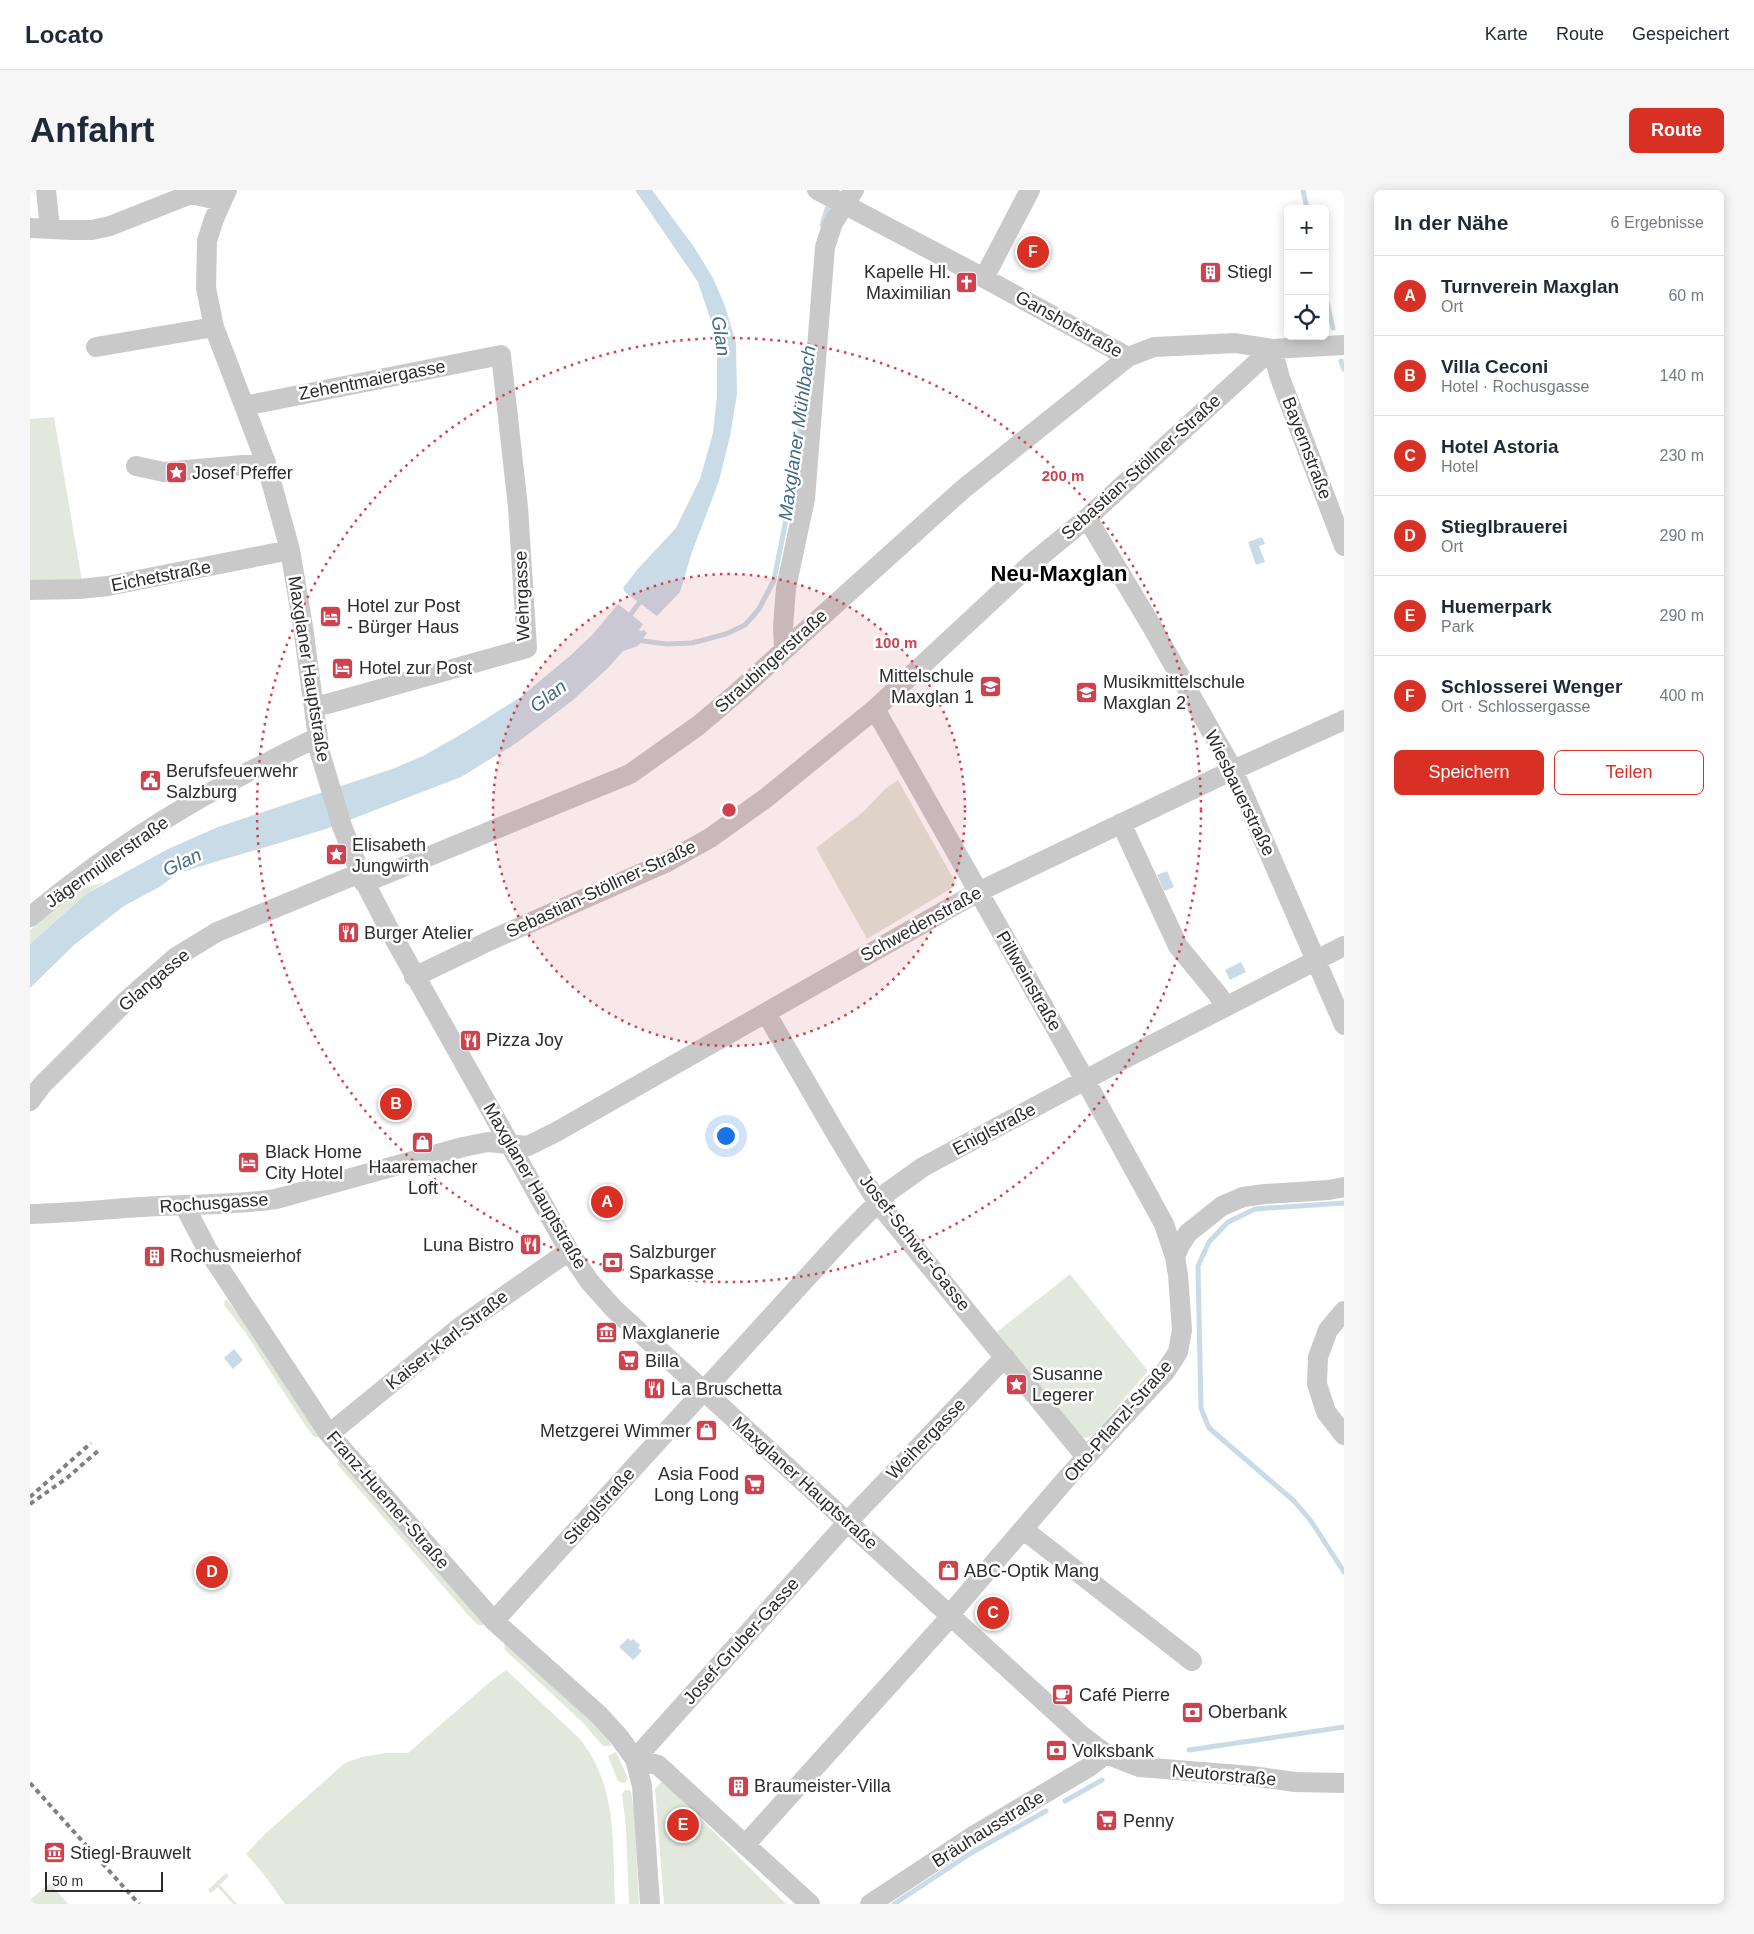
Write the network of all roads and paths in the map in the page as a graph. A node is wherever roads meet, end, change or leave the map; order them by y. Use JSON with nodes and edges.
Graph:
{"nodes":[{"id":1,"x":46,"y":190,"type":"edge"},
{"id":2,"x":1030,"y":190,"type":"edge"},
{"id":3,"x":224,"y":195,"type":"edge"},
{"id":4,"x":832,"y":195,"type":"edge"},
{"id":5,"x":40,"y":229,"type":"edge"},
{"id":6,"x":984,"y":278,"type":"junction"},
{"id":7,"x":214,"y":327,"type":"junction"},
{"id":8,"x":1344,"y":345,"type":"edge"},
{"id":9,"x":96,"y":347,"type":"dead end"},
{"id":10,"x":1272,"y":349,"type":"junction"},
{"id":11,"x":501,"y":355,"type":"joint"},
{"id":12,"x":1128,"y":357,"type":"junction"},
{"id":13,"x":244,"y":406,"type":"junction"},
{"id":14,"x":266,"y":463,"type":"junction"},
{"id":15,"x":136,"y":466,"type":"dead end"},
{"id":16,"x":1087,"y":518,"type":"junction"},
{"id":17,"x":1344,"y":546,"type":"edge"},
{"id":18,"x":290,"y":550,"type":"junction"},
{"id":19,"x":30,"y":590,"type":"edge"},
{"id":20,"x":784,"y":649,"type":"junction"},
{"id":21,"x":314,"y":706,"type":"junction"},
{"id":22,"x":875,"y":709,"type":"junction"},
{"id":23,"x":1344,"y":720,"type":"edge"},
{"id":24,"x":317,"y":738,"type":"junction"},
{"id":25,"x":1233,"y":770,"type":"junction"},
{"id":26,"x":1121,"y":823,"type":"junction"},
{"id":27,"x":362,"y":878,"type":"junction"},
{"id":28,"x":978,"y":892,"type":"junction"},
{"id":29,"x":30,"y":917,"type":"edge"},
{"id":30,"x":1344,"y":946,"type":"edge"},
{"id":31,"x":1317,"y":960,"type":"junction"},
{"id":32,"x":414,"y":977,"type":"junction"},
{"id":33,"x":1224,"y":1007,"type":"junction"},
{"id":34,"x":766,"y":1013,"type":"junction"},
{"id":35,"x":1344,"y":1025,"type":"edge"},
{"id":36,"x":1085,"y":1080,"type":"junction"},
{"id":37,"x":30,"y":1101,"type":"edge"},
{"id":38,"x":510,"y":1145,"type":"junction"},
{"id":39,"x":1344,"y":1188,"type":"edge"},
{"id":40,"x":878,"y":1203,"type":"junction"},
{"id":41,"x":184,"y":1205,"type":"junction"},
{"id":42,"x":30,"y":1214,"type":"edge"},
{"id":43,"x":569,"y":1251,"type":"junction"},
{"id":44,"x":1175,"y":1257,"type":"junction"},
{"id":45,"x":1344,"y":1311,"type":"edge"},
{"id":46,"x":1005,"y":1357,"type":"junction"},
{"id":47,"x":704,"y":1391,"type":"junction"},
{"id":48,"x":329,"y":1434,"type":"junction"},
{"id":49,"x":1344,"y":1435,"type":"edge"},
{"id":50,"x":1085,"y":1458,"type":"junction"},
{"id":51,"x":847,"y":1522,"type":"junction"},
{"id":52,"x":1024,"y":1530,"type":"junction"},
{"id":53,"x":950,"y":1616,"type":"junction"},
{"id":54,"x":494,"y":1621,"type":"junction"},
{"id":55,"x":1192,"y":1661,"type":"dead end"},
{"id":56,"x":1106,"y":1754,"type":"junction"},
{"id":57,"x":635,"y":1759,"type":"junction"},
{"id":58,"x":1344,"y":1783,"type":"edge"},
{"id":59,"x":746,"y":1845,"type":"junction"},
{"id":60,"x":650,"y":1904,"type":"edge"},
{"id":61,"x":810,"y":1904,"type":"edge"},
{"id":62,"x":870,"y":1904,"type":"edge"}],
"edges":[{"from":1,"to":5,"type":"street"},
{"from":2,"to":6,"type":"street"},
{"from":3,"to":5,"type":"street"},
{"from":3,"to":7,"type":"street","name":"Maxglaner Hauptstraße"},
{"from":4,"to":6,"type":"street","name":"Ganshofstraße"},
{"from":4,"to":20,"type":"street"},
{"from":6,"to":12,"type":"street","name":"Ganshofstraße"},
{"from":7,"to":9,"type":"street"},
{"from":7,"to":13,"type":"street","name":"Maxglaner Hauptstraße"},
{"from":8,"to":10,"type":"street","name":"Ganshofstraße"},
{"from":10,"to":12,"type":"street","name":"Ganshofstraße"},
{"from":10,"to":16,"type":"street","name":"Sebastian-Stöllner-Straße"},
{"from":10,"to":17,"type":"street","name":"Bayernstraße"},
{"from":11,"to":13,"type":"street","name":"Zehentmaiergasse"},
{"from":11,"to":21,"type":"street","name":"Wehrgasse"},
{"from":12,"to":20,"type":"street","name":"Straubingerstraße"},
{"from":13,"to":14,"type":"street","name":"Maxglaner Hauptstraße"},
{"from":14,"to":15,"type":"street"},
{"from":14,"to":18,"type":"street","name":"Maxglaner Hauptstraße"},
{"from":16,"to":22,"type":"street","name":"Sebastian-Stöllner-Straße"},
{"from":16,"to":25,"type":"street","name":"Wiesbauerstraße"},
{"from":18,"to":19,"type":"street","name":"Eichetstraße"},
{"from":18,"to":21,"type":"street","name":"Maxglaner Hauptstraße"},
{"from":20,"to":27,"type":"street","name":"Straubingerstraße"},
{"from":21,"to":24,"type":"street","name":"Maxglaner Hauptstraße"},
{"from":22,"to":28,"type":"street","name":"Pillweinstraße"},
{"from":22,"to":32,"type":"street","name":"Sebastian-Stöllner-Straße"},
{"from":23,"to":25,"type":"street","name":"Schwedenstraße"},
{"from":24,"to":27,"type":"street","name":"Maxglaner Hauptstraße"},
{"from":24,"to":29,"type":"street","name":"Jägermüllerstraße"},
{"from":25,"to":26,"type":"street","name":"Schwedenstraße"},
{"from":25,"to":31,"type":"street","name":"Wiesbauerstraße"},
{"from":26,"to":28,"type":"street","name":"Schwedenstraße"},
{"from":26,"to":33,"type":"street"},
{"from":27,"to":32,"type":"street","name":"Maxglaner Hauptstraße"},
{"from":27,"to":37,"type":"street","name":"Glangasse"},
{"from":28,"to":34,"type":"street","name":"Schwedenstraße"},
{"from":28,"to":36,"type":"street","name":"Pillweinstraße"},
{"from":30,"to":31,"type":"street","name":"Eniglstraße"},
{"from":31,"to":33,"type":"street","name":"Eniglstraße"},
{"from":31,"to":35,"type":"street","name":"Wiesbauerstraße"},
{"from":32,"to":38,"type":"street","name":"Maxglaner Hauptstraße"},
{"from":33,"to":36,"type":"street","name":"Eniglstraße"},
{"from":34,"to":38,"type":"street","name":"Schwedenstraße"},
{"from":34,"to":40,"type":"street","name":"Josef-Schwer-Gasse"},
{"from":36,"to":40,"type":"street","name":"Eniglstraße"},
{"from":36,"to":44,"type":"street","name":"Pillweinstraße"},
{"from":38,"to":41,"type":"street","name":"Rochusgasse"},
{"from":38,"to":43,"type":"street","name":"Maxglaner Hauptstraße"},
{"from":39,"to":44,"type":"street"},
{"from":40,"to":46,"type":"street","name":"Josef-Schwer-Gasse"},
{"from":40,"to":47,"type":"street","name":"Eniglstraße"},
{"from":41,"to":42,"type":"street","name":"Rochusgasse"},
{"from":41,"to":48,"type":"street","name":"Franz-Huemer-Straße"},
{"from":43,"to":47,"type":"street","name":"Maxglaner Hauptstraße"},
{"from":43,"to":48,"type":"street","name":"Kaiser-Karl-Straße"},
{"from":44,"to":50,"type":"street","name":"Otto-Pflanzl-Straße"},
{"from":45,"to":49,"type":"street"},
{"from":46,"to":50,"type":"street","name":"Josef-Schwer-Gasse"},
{"from":46,"to":51,"type":"street","name":"Weihergasse"},
{"from":47,"to":51,"type":"street","name":"Maxglaner Hauptstraße"},
{"from":47,"to":54,"type":"street","name":"Stieglstraße"},
{"from":48,"to":54,"type":"street","name":"Franz-Huemer-Straße"},
{"from":50,"to":52,"type":"street","name":"Otto-Pflanzl-Straße"},
{"from":51,"to":53,"type":"street","name":"Maxglaner Hauptstraße"},
{"from":51,"to":57,"type":"street","name":"Josef-Gruber-Gasse"},
{"from":52,"to":53,"type":"street","name":"Otto-Pflanzl-Straße"},
{"from":52,"to":55,"type":"street"},
{"from":53,"to":56,"type":"street","name":"Maxglaner Hauptstraße"},
{"from":53,"to":59,"type":"street","name":"Otto-Pflanzl-Straße"},
{"from":54,"to":57,"type":"street","name":"Franz-Huemer-Straße"},
{"from":56,"to":58,"type":"street","name":"Neutorstraße"},
{"from":56,"to":62,"type":"street","name":"Bräuhausstraße"},
{"from":57,"to":59,"type":"street"},
{"from":57,"to":60,"type":"street","name":"Franz-Huemer-Straße"},
{"from":59,"to":61,"type":"street"}]}
